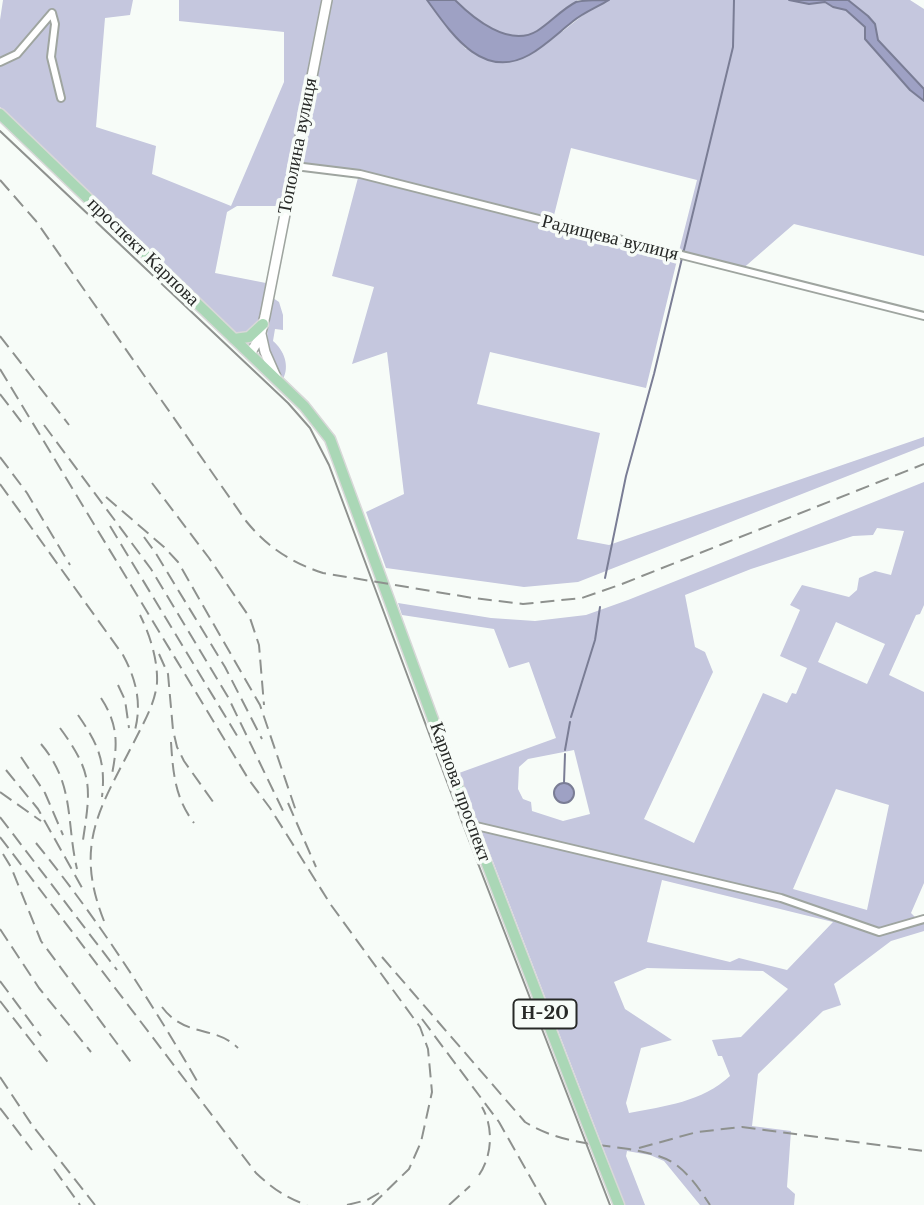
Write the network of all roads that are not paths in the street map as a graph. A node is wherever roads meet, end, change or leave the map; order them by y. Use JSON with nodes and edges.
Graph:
{"nodes":[{"id":1,"x":327,"y":0,"type":"edge"},
{"id":2,"x":0,"y":62,"type":"edge"},
{"id":3,"x":61,"y":98,"type":"dead end"},
{"id":4,"x":0,"y":114,"type":"edge"},
{"id":5,"x":295,"y":166,"type":"junction"},
{"id":6,"x":924,"y":316,"type":"edge"},
{"id":7,"x":262,"y":329,"type":"junction"},
{"id":8,"x":234,"y":339,"type":"junction"},
{"id":9,"x":250,"y":354,"type":"junction"},
{"id":10,"x":277,"y":380,"type":"junction"},
{"id":11,"x":287,"y":390,"type":"joint"},
{"id":12,"x":472,"y":825,"type":"junction"},
{"id":13,"x":924,"y":919,"type":"edge"},
{"id":14,"x":619,"y":1205,"type":"edge"}],
"edges":[{"from":1,"to":5,"type":"main road","name":"Тополина вулиця"},
{"from":2,"to":3,"type":"street"},
{"from":4,"to":8,"type":"main road","name":"проспект Карпова"},
{"from":5,"to":6,"type":"street","name":"Радищева вулиця"},
{"from":5,"to":7,"type":"main road","name":"Тополина вулиця"},
{"from":7,"to":8,"type":"main road"},
{"from":7,"to":9,"type":"main road"},
{"from":7,"to":10,"type":"main road"},
{"from":8,"to":9,"type":"main road","name":"проспект Карпова"},
{"from":9,"to":10,"type":"main road","name":"проспект Карпова"},
{"from":10,"to":11,"type":"main road","name":"проспект Карпова"},
{"from":11,"to":12,"type":"main road","name":"Карпова проспект","number":"Н-20"},
{"from":12,"to":13,"type":"street"},
{"from":12,"to":14,"type":"main road","name":"Карпова проспект","number":"Н-20","bridge":true}]}
